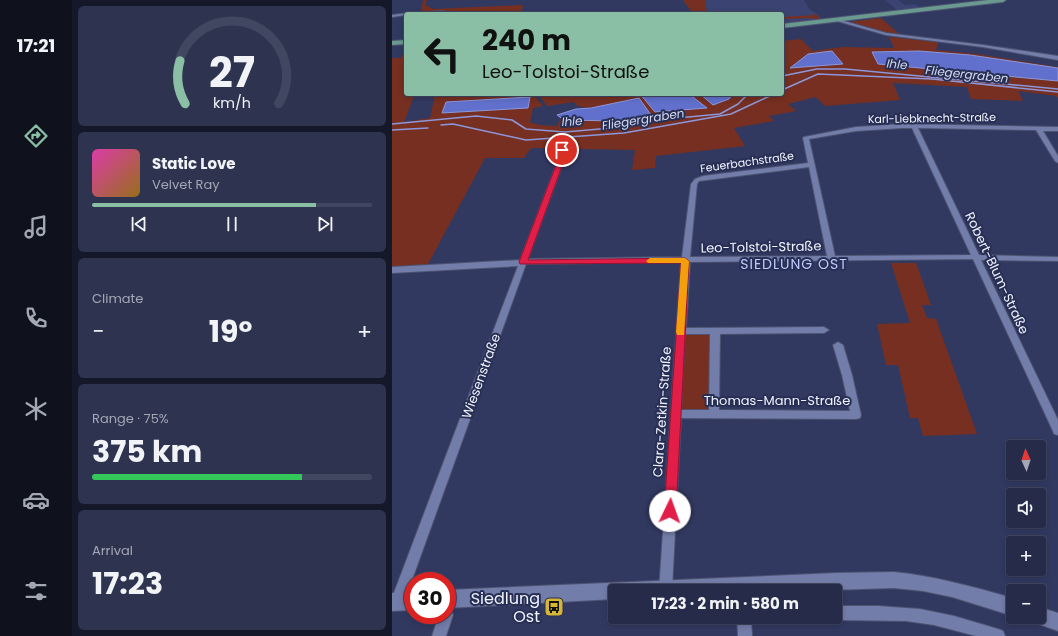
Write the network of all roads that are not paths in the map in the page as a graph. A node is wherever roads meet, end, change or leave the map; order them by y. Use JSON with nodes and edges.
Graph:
{"nodes":[{"id":1,"x":1003,"y":0,"type":"edge"},
{"id":2,"x":404,"y":14,"type":"edge"},
{"id":3,"x":392,"y":16,"type":"edge"},
{"id":4,"x":839,"y":20,"type":"junction"},
{"id":5,"x":784,"y":26,"type":"edge"},
{"id":6,"x":392,"y":42,"type":"edge"},
{"id":7,"x":404,"y":42,"type":"edge"},
{"id":8,"x":1058,"y":58,"type":"edge"},
{"id":9,"x":914,"y":126,"type":"junction"},
{"id":10,"x":1038,"y":128,"type":"junction"},
{"id":11,"x":1058,"y":129,"type":"edge"},
{"id":12,"x":562,"y":150,"type":"dead end"},
{"id":13,"x":1058,"y":162,"type":"edge"},
{"id":14,"x":811,"y":165,"type":"junction"},
{"id":15,"x":975,"y":257,"type":"junction"},
{"id":16,"x":832,"y":259,"type":"junction"},
{"id":17,"x":1058,"y":259,"type":"edge"},
{"id":18,"x":685,"y":261,"type":"junction"},
{"id":19,"x":523,"y":262,"type":"junction"},
{"id":20,"x":392,"y":270,"type":"edge"},
{"id":21,"x":824,"y":330,"type":"dead end"},
{"id":22,"x":681,"y":331,"type":"junction"},
{"id":23,"x":715,"y":331,"type":"junction"},
{"id":24,"x":838,"y":345,"type":"dead end"},
{"id":25,"x":676,"y":414,"type":"junction"},
{"id":26,"x":714,"y":414,"type":"junction"},
{"id":27,"x":1058,"y":431,"type":"edge"},
{"id":28,"x":666,"y":584,"type":"edge"},
{"id":29,"x":818,"y":584,"type":"edge"},
{"id":30,"x":608,"y":592,"type":"edge"},
{"id":31,"x":401,"y":602,"type":"edge"},
{"id":32,"x":1006,"y":604,"type":"edge"},
{"id":33,"x":456,"y":605,"type":"edge"},
{"id":34,"x":842,"y":613,"type":"edge"},
{"id":35,"x":1046,"y":618,"type":"edge"},
{"id":36,"x":1058,"y":622,"type":"edge"},
{"id":37,"x":442,"y":624,"type":"edge"},
{"id":38,"x":745,"y":624,"type":"edge"},
{"id":39,"x":439,"y":636,"type":"edge"},
{"id":40,"x":746,"y":636,"type":"edge"},
{"id":41,"x":998,"y":636,"type":"edge"}],
"edges":[{"from":1,"to":4,"type":"main road"},
{"from":2,"to":3,"type":"street"},
{"from":4,"to":5,"type":"main road"},
{"from":4,"to":8,"type":"street"},
{"from":6,"to":7,"type":"main road"},
{"from":9,"to":10,"type":"street","name":"Karl-Liebknecht-Straße"},
{"from":9,"to":14,"type":"street","name":"Karl-Liebknecht-Straße"},
{"from":9,"to":15,"type":"street","name":"Robert-Blum-Straße"},
{"from":10,"to":11,"type":"street","name":"Karl-Liebknecht-Straße"},
{"from":10,"to":13,"type":"street"},
{"from":12,"to":19,"type":"street","name":"Wiesenstraße"},
{"from":14,"to":16,"type":"street"},
{"from":14,"to":18,"type":"street","name":"Feuerbachstraße"},
{"from":15,"to":16,"type":"street","name":"Leo-Tolstoi-Straße"},
{"from":15,"to":17,"type":"street","name":"Leo-Tolstoi-Straße"},
{"from":15,"to":27,"type":"street","name":"Robert-Blum-Straße"},
{"from":16,"to":18,"type":"street","name":"Leo-Tolstoi-Straße"},
{"from":18,"to":19,"type":"street","name":"Leo-Tolstoi-Straße"},
{"from":18,"to":22,"type":"street","name":"Clara-Zetkin-Straße"},
{"from":19,"to":20,"type":"street","name":"Leo-Tolstoi-Straße"},
{"from":19,"to":31,"type":"street","name":"Wiesenstraße"},
{"from":21,"to":23,"type":"street"},
{"from":22,"to":23,"type":"street"},
{"from":22,"to":25,"type":"street","name":"Clara-Zetkin-Straße"},
{"from":23,"to":26,"type":"street"},
{"from":24,"to":26,"type":"street","name":"Thomas-Mann-Straße"},
{"from":25,"to":26,"type":"street","name":"Thomas-Mann-Straße"},
{"from":25,"to":28,"type":"street","name":"Clara-Zetkin-Straße"},
{"from":29,"to":32,"type":"main road"},
{"from":30,"to":33,"type":"main road"},
{"from":34,"to":41,"type":"street"},
{"from":35,"to":36,"type":"main road"},
{"from":37,"to":39,"type":"street"},
{"from":38,"to":40,"type":"street"}]}
